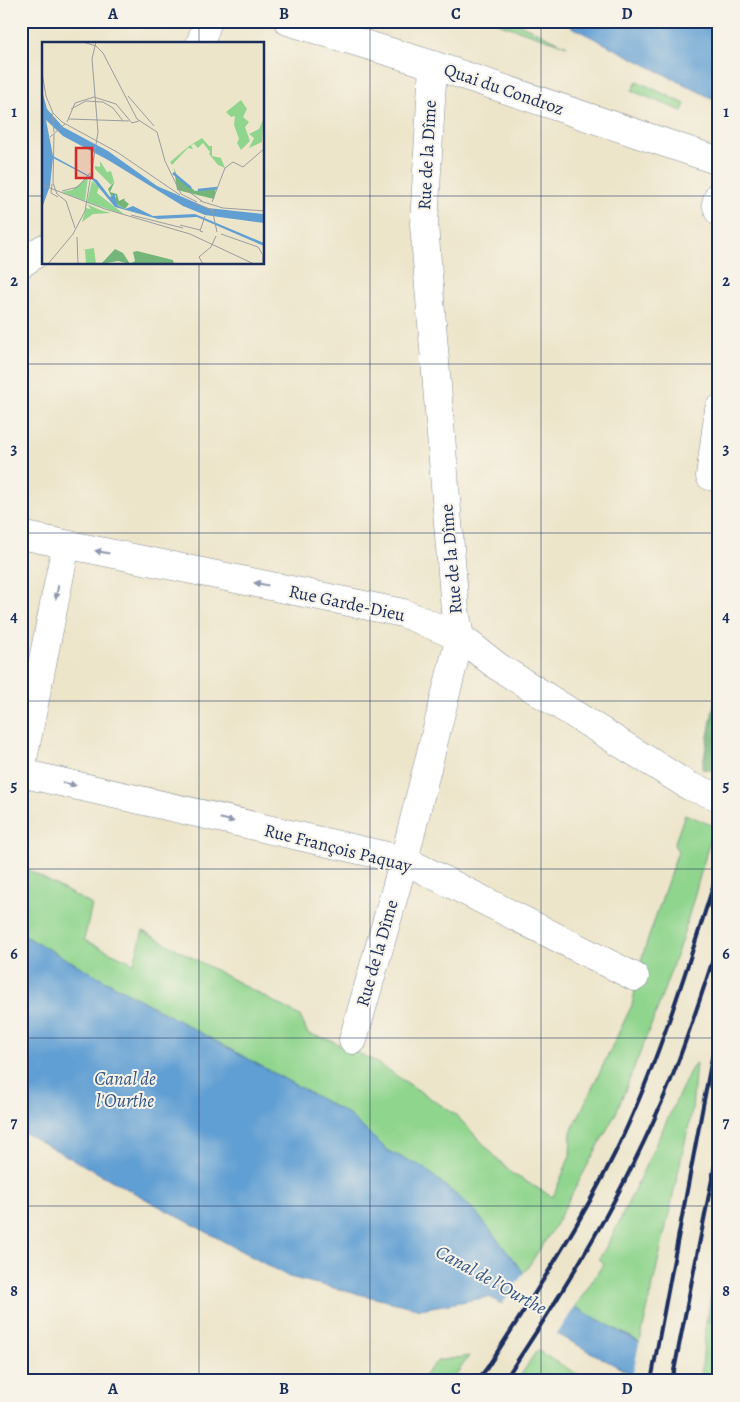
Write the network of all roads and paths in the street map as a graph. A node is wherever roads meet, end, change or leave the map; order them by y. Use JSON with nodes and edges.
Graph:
{"nodes":[{"id":1,"x":208,"y":21,"type":"edge"},
{"id":2,"x":288,"y":21,"type":"edge"},
{"id":3,"x":201,"y":42,"type":"edge"},
{"id":4,"x":433,"y":65,"type":"junction"},
{"id":5,"x":719,"y":161,"type":"edge"},
{"id":6,"x":719,"y":195,"type":"edge"},
{"id":7,"x":719,"y":212,"type":"edge"},
{"id":8,"x":42,"y":249,"type":"edge"},
{"id":9,"x":21,"y":264,"type":"edge"},
{"id":10,"x":719,"y":408,"type":"edge"},
{"id":11,"x":710,"y":476,"type":"dead end"},
{"id":12,"x":21,"y":535,"type":"edge"},
{"id":13,"x":66,"y":545,"type":"junction"},
{"id":14,"x":460,"y":637,"type":"junction"},
{"id":15,"x":21,"y":771,"type":"edge"},
{"id":16,"x":719,"y":797,"type":"edge"},
{"id":17,"x":404,"y":860,"type":"junction"},
{"id":18,"x":635,"y":977,"type":"dead end"},
{"id":19,"x":353,"y":1040,"type":"dead end"}],
"edges":[{"from":1,"to":3,"type":"street"},
{"from":2,"to":4,"type":"street","name":"Quai du Condroz"},
{"from":4,"to":5,"type":"street","name":"Quai du Condroz"},
{"from":4,"to":14,"type":"street","name":"Rue de la Dîme"},
{"from":6,"to":7,"type":"street"},
{"from":8,"to":9,"type":"street"},
{"from":10,"to":11,"type":"street"},
{"from":12,"to":13,"type":"street","name":"Rue Garde-Dieu"},
{"from":14,"to":13,"type":"street","name":"Rue Garde-Dieu","one_way":true},
{"from":13,"to":15,"type":"street","name":"Rue François Paquay","one_way":true},
{"from":14,"to":16,"type":"street","name":"Rue Garde-Dieu"},
{"from":14,"to":17,"type":"street","name":"Rue de la Dîme"},
{"from":15,"to":17,"type":"street","name":"Rue François Paquay","one_way":true},
{"from":17,"to":18,"type":"street","name":"Rue François Paquay"},
{"from":17,"to":19,"type":"street","name":"Rue de la Dîme"}]}
